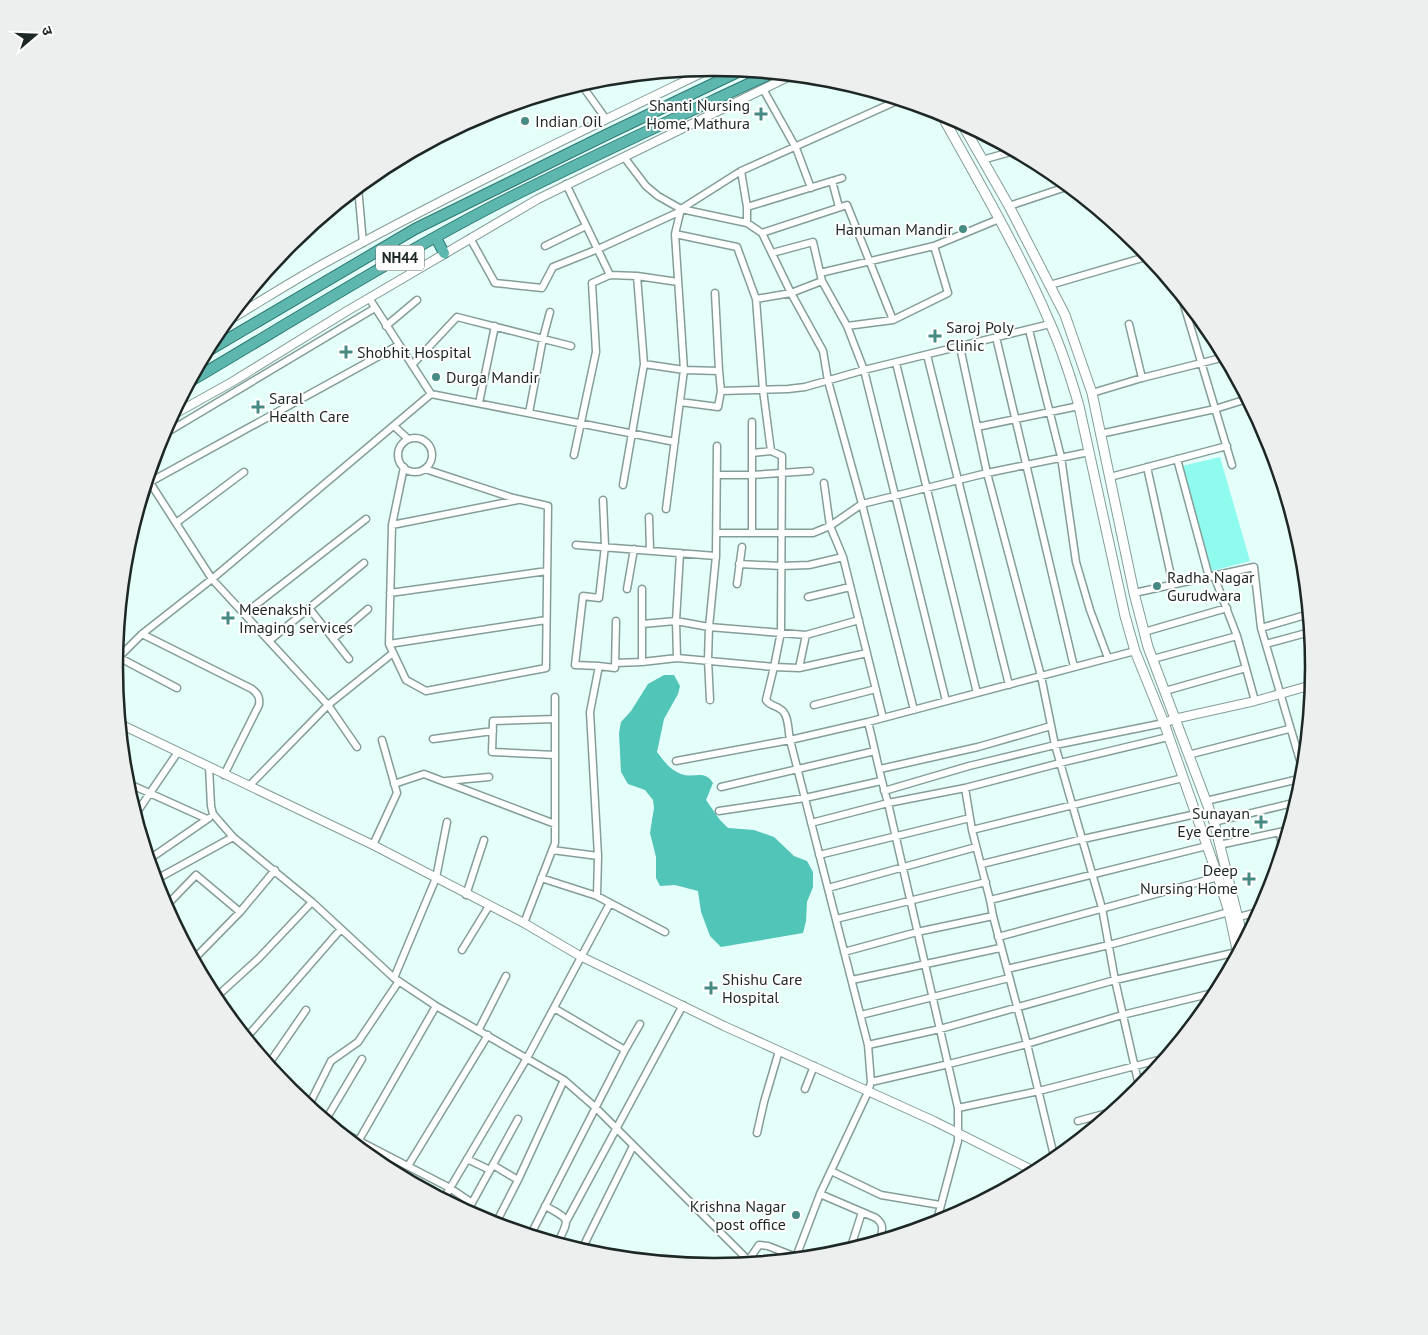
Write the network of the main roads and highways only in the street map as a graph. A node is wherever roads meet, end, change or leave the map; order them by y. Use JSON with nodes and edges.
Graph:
{"nodes":[{"id":1,"x":728,"y":77,"type":"edge"},
{"id":2,"x":760,"y":79,"type":"edge"},
{"id":3,"x":947,"y":124,"type":"edge"},
{"id":4,"x":967,"y":133,"type":"edge"},
{"id":5,"x":410,"y":218,"type":"road end"},
{"id":6,"x":415,"y":229,"type":"junction"},
{"id":7,"x":436,"y":238,"type":"junction"},
{"id":8,"x":444,"y":253,"type":"road end"},
{"id":9,"x":219,"y":345,"type":"edge"},
{"id":10,"x":200,"y":376,"type":"edge"},
{"id":11,"x":1242,"y":933,"type":"edge"},
{"id":12,"x":1236,"y":944,"type":"edge"}],
"edges":[{"from":1,"to":6,"type":"highway","number":"NH44"},
{"from":2,"to":7,"type":"highway","number":"NH44"},
{"from":3,"to":12,"type":"main road"},
{"from":4,"to":11,"type":"main road"},
{"from":5,"to":6,"type":"highway"},
{"from":6,"to":9,"type":"highway","number":"NH44"},
{"from":7,"to":8,"type":"highway"},
{"from":7,"to":10,"type":"highway","number":"NH44"}]}
